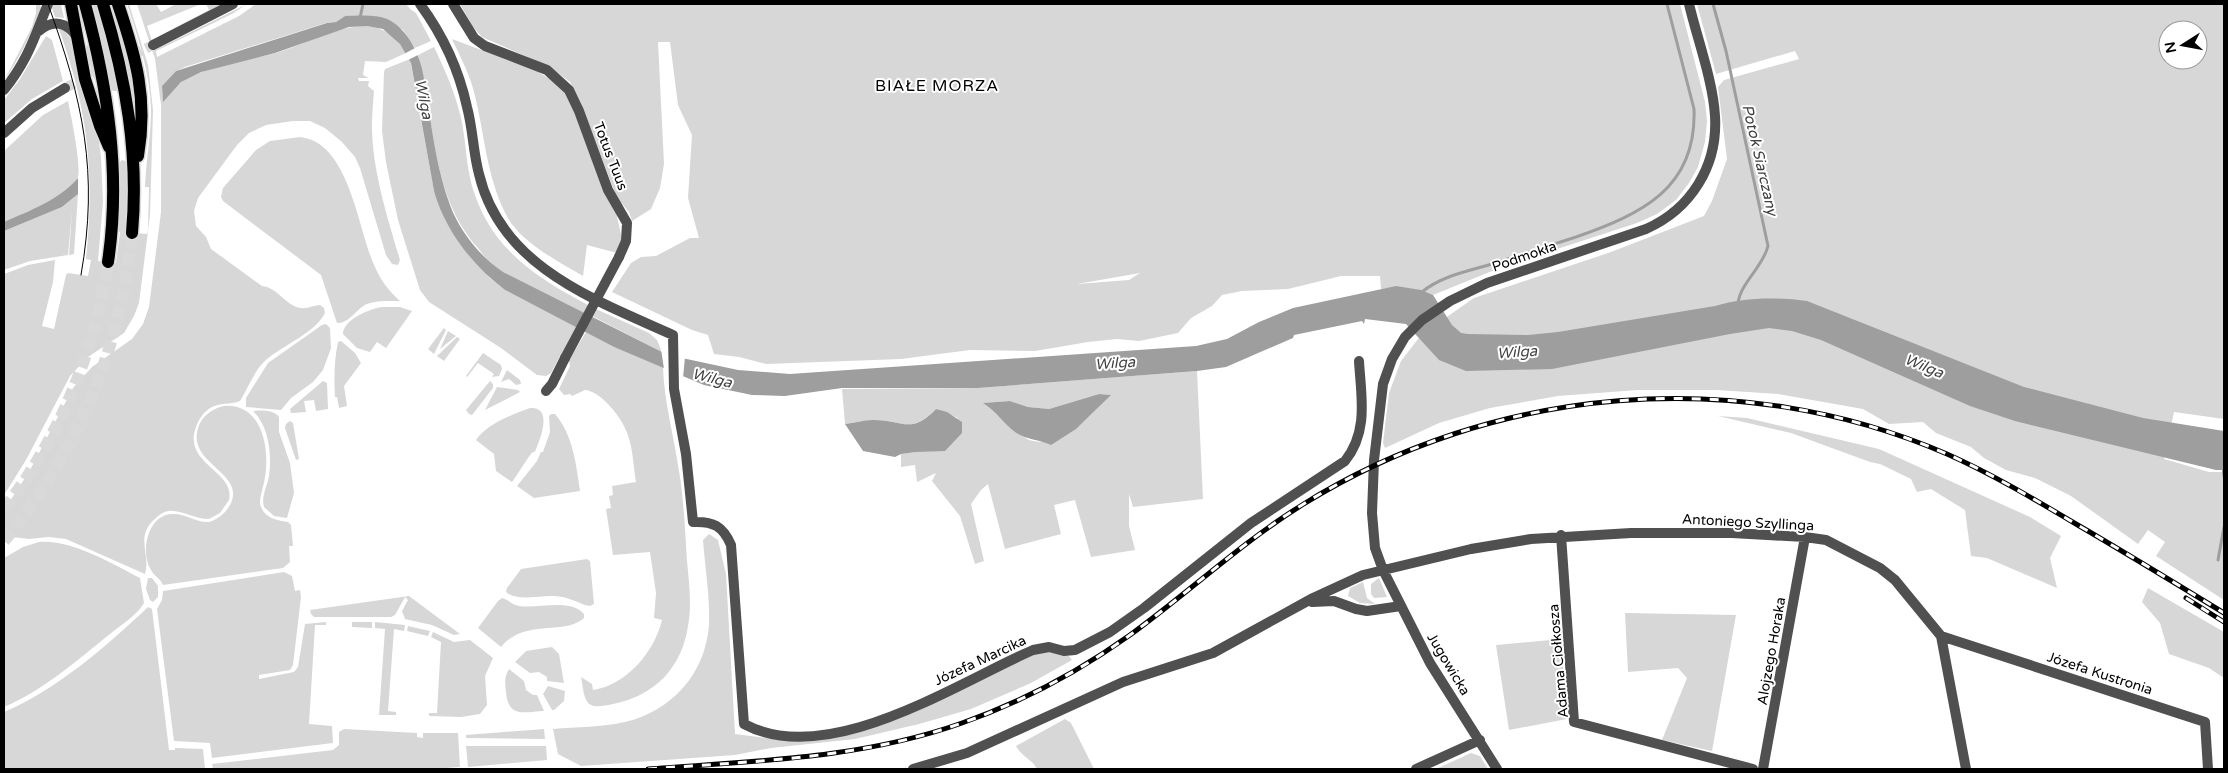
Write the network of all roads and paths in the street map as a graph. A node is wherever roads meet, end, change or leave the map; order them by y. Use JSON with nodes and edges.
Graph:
{"nodes":[{"id":1,"x":48,"y":4,"type":"edge"},
{"id":2,"x":71,"y":4,"type":"edge"},
{"id":3,"x":85,"y":4,"type":"edge"},
{"id":4,"x":104,"y":4,"type":"edge"},
{"id":5,"x":118,"y":4,"type":"edge"},
{"id":6,"x":233,"y":4,"type":"edge"},
{"id":7,"x":420,"y":4,"type":"edge"},
{"id":8,"x":429,"y":4,"type":"edge"},
{"id":9,"x":453,"y":4,"type":"edge"},
{"id":10,"x":1688,"y":4,"type":"edge"},
{"id":11,"x":432,"y":20,"type":"junction"},
{"id":12,"x":39,"y":31,"type":"junction"},
{"id":13,"x":77,"y":37,"type":"junction"},
{"id":14,"x":153,"y":45,"type":"tunnel mouth"},
{"id":15,"x":65,"y":88,"type":"tunnel mouth"},
{"id":16,"x":4,"y":90,"type":"edge"},
{"id":17,"x":4,"y":133,"type":"edge"},
{"id":18,"x":112,"y":154,"type":"junction"},
{"id":19,"x":134,"y":178,"type":"junction"},
{"id":20,"x":132,"y":233,"type":"tunnel mouth"},
{"id":21,"x":108,"y":262,"type":"tunnel mouth"},
{"id":22,"x":1359,"y":361,"type":"dead end"},
{"id":23,"x":546,"y":391,"type":"dead end"},
{"id":24,"x":1363,"y":420,"type":"junction"},
{"id":25,"x":1378,"y":422,"type":"junction"},
{"id":26,"x":1561,"y":536,"type":"junction"},
{"id":27,"x":1806,"y":537,"type":"junction"},
{"id":28,"x":1383,"y":570,"type":"junction"},
{"id":29,"x":1345,"y":583,"type":"junction"},
{"id":30,"x":1301,"y":604,"type":"junction"},
{"id":31,"x":1344,"y":604,"type":"junction"},
{"id":32,"x":1401,"y":606,"type":"junction"},
{"id":33,"x":1941,"y":636,"type":"junction"},
{"id":34,"x":1480,"y":740,"type":"junction"},
{"id":35,"x":913,"y":769,"type":"edge"},
{"id":36,"x":1416,"y":769,"type":"edge"},
{"id":37,"x":1497,"y":769,"type":"edge"},
{"id":38,"x":1753,"y":769,"type":"edge"},
{"id":39,"x":1763,"y":769,"type":"edge"},
{"id":40,"x":1966,"y":769,"type":"edge"},
{"id":41,"x":2208,"y":769,"type":"edge"}],
"edges":[{"from":1,"to":12,"type":"street"},
{"from":2,"to":13,"type":"main road"},
{"from":3,"to":18,"type":"main road"},
{"from":4,"to":19,"type":"main road"},
{"from":5,"to":19,"type":"main road"},
{"from":6,"to":14,"type":"street"},
{"from":7,"to":11,"type":"street"},
{"from":8,"to":11,"type":"street"},
{"from":9,"to":23,"type":"street","name":"Totus Tuus","bridge":true},
{"from":10,"to":25,"type":"street","name":"Podmokła"},
{"from":11,"to":24,"type":"street","name":"Józefa Marcika"},
{"from":12,"to":13,"type":"street"},
{"from":12,"to":16,"type":"street"},
{"from":13,"to":18,"type":"main road"},
{"from":15,"to":17,"type":"street"},
{"from":18,"to":21,"type":"main road"},
{"from":19,"to":20,"type":"main road"},
{"from":22,"to":24,"type":"street"},
{"from":24,"to":25,"type":"street"},
{"from":25,"to":28,"type":"street","name":"Podmokła"},
{"from":26,"to":27,"type":"street","name":"Antoniego Szyllinga"},
{"from":26,"to":28,"type":"street","name":"Antoniego Szyllinga"},
{"from":26,"to":38,"type":"street","name":"Adama Ciołkosza"},
{"from":27,"to":33,"type":"street","name":"Antoniego Szyllinga"},
{"from":27,"to":39,"type":"street","name":"Alojzego Horaka"},
{"from":28,"to":29,"type":"street"},
{"from":28,"to":32,"type":"street","name":"Jugowicka"},
{"from":29,"to":30,"type":"street"},
{"from":29,"to":31,"type":"street"},
{"from":30,"to":31,"type":"street"},
{"from":30,"to":35,"type":"street"},
{"from":31,"to":32,"type":"street"},
{"from":32,"to":34,"type":"street","name":"Jugowicka"},
{"from":33,"to":40,"type":"street","name":"Antoniego Szyllinga"},
{"from":33,"to":41,"type":"street","name":"Józefa Kustronia"},
{"from":34,"to":36,"type":"street"},
{"from":34,"to":37,"type":"street","name":"Jugowicka"}]}
